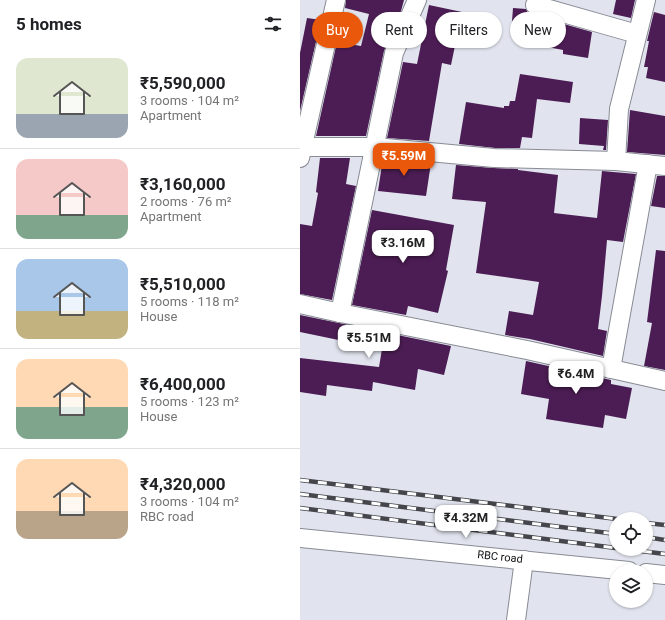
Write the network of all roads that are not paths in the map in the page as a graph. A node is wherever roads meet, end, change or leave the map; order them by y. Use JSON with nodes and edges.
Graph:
{"nodes":[{"id":1,"x":336,"y":0,"type":"edge"},
{"id":2,"x":417,"y":0,"type":"edge"},
{"id":3,"x":646,"y":0,"type":"edge"},
{"id":4,"x":535,"y":5,"type":"dead end"},
{"id":5,"x":637,"y":34,"type":"junction"},
{"id":6,"x":375,"y":147,"type":"junction"},
{"id":7,"x":301,"y":151,"type":"edge"},
{"id":8,"x":616,"y":161,"type":"junction"},
{"id":9,"x":656,"y":165,"type":"edge"},
{"id":10,"x":300,"y":304,"type":"edge"},
{"id":11,"x":340,"y":313,"type":"junction"},
{"id":12,"x":611,"y":369,"type":"junction"},
{"id":13,"x":665,"y":381,"type":"edge"},
{"id":14,"x":300,"y":538,"type":"edge"},
{"id":15,"x":524,"y":560,"type":"junction"},
{"id":16,"x":609,"y":569,"type":"edge"},
{"id":17,"x":653,"y":574,"type":"edge"},
{"id":18,"x":665,"y":575,"type":"edge"},
{"id":19,"x":516,"y":620,"type":"edge"}],
"edges":[{"from":1,"to":7,"type":"street"},
{"from":2,"to":6,"type":"street"},
{"from":3,"to":5,"type":"street"},
{"from":4,"to":5,"type":"street"},
{"from":5,"to":8,"type":"street"},
{"from":6,"to":7,"type":"street"},
{"from":6,"to":8,"type":"street"},
{"from":6,"to":11,"type":"street"},
{"from":8,"to":9,"type":"street"},
{"from":9,"to":12,"type":"street"},
{"from":10,"to":11,"type":"street"},
{"from":11,"to":12,"type":"street"},
{"from":12,"to":13,"type":"street"},
{"from":14,"to":15,"type":"street","name":"RBC road"},
{"from":15,"to":16,"type":"street","name":"RBC road"},
{"from":15,"to":19,"type":"street"},
{"from":17,"to":18,"type":"street"}]}
